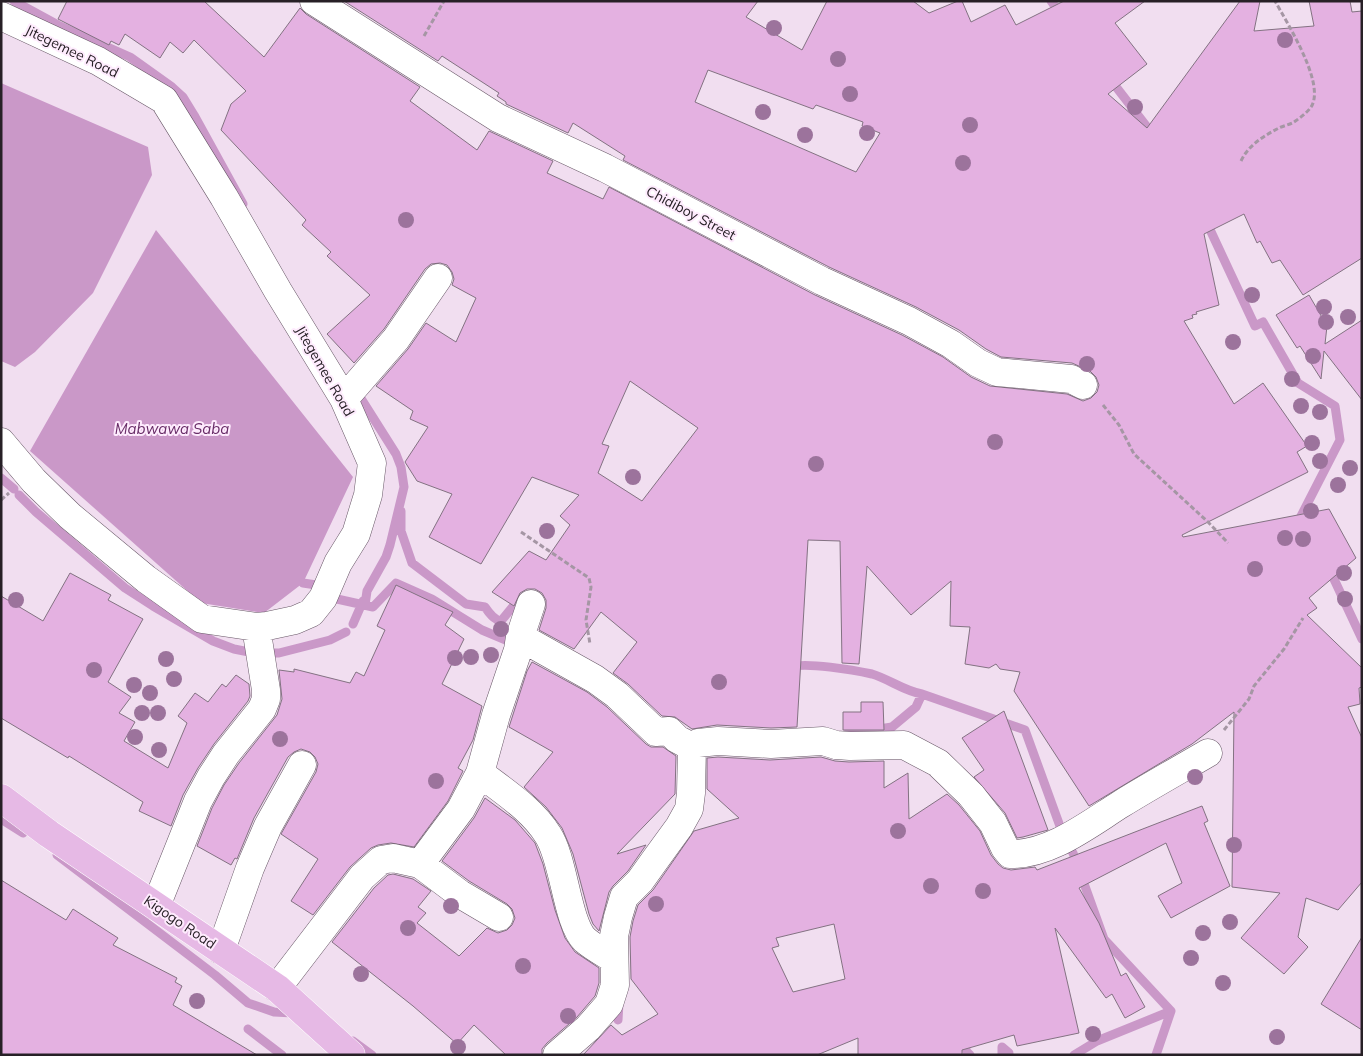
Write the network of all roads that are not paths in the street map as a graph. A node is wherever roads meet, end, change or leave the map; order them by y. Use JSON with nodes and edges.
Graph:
{"nodes":[{"id":1,"x":314,"y":1,"type":"edge"},
{"id":2,"x":1,"y":16,"type":"edge"},
{"id":3,"x":438,"y":278,"type":"dead end"},
{"id":4,"x":1083,"y":385,"type":"road end"},
{"id":5,"x":344,"y":399,"type":"junction"},
{"id":6,"x":1,"y":442,"type":"edge"},
{"id":7,"x":531,"y":604,"type":"dead end"},
{"id":8,"x":256,"y":627,"type":"junction"},
{"id":9,"x":520,"y":637,"type":"junction"},
{"id":10,"x":692,"y":747,"type":"junction"},
{"id":11,"x":1208,"y":752,"type":"road end"},
{"id":12,"x":302,"y":765,"type":"dead end"},
{"id":13,"x":480,"y":773,"type":"junction"},
{"id":14,"x":1,"y":798,"type":"edge"},
{"id":15,"x":420,"y":864,"type":"junction"},
{"id":16,"x":156,"y":906,"type":"junction"},
{"id":17,"x":498,"y":917,"type":"dead end"},
{"id":18,"x":221,"y":950,"type":"junction"},
{"id":19,"x":614,"y":959,"type":"junction"},
{"id":20,"x":277,"y":988,"type":"junction"},
{"id":21,"x":351,"y":1055,"type":"edge"},
{"id":22,"x":557,"y":1055,"type":"edge"}],
"edges":[{"from":1,"to":4,"type":"street","name":"Chidiboy Street"},
{"from":2,"to":5,"type":"street","name":"Jitegemee Road"},
{"from":3,"to":5,"type":"street"},
{"from":5,"to":8,"type":"street","name":"Jitegemee Road"},
{"from":6,"to":8,"type":"street","name":"Jitegemee Road"},
{"from":7,"to":9,"type":"street"},
{"from":8,"to":16,"type":"street"},
{"from":9,"to":10,"type":"street"},
{"from":9,"to":13,"type":"street"},
{"from":10,"to":11,"type":"street"},
{"from":10,"to":19,"type":"street"},
{"from":12,"to":18,"type":"street"},
{"from":13,"to":15,"type":"street"},
{"from":13,"to":19,"type":"street"},
{"from":14,"to":16,"type":"main road","name":"Kigogo Road"},
{"from":15,"to":17,"type":"street"},
{"from":15,"to":20,"type":"street"},
{"from":16,"to":18,"type":"main road","name":"Kigogo Road"},
{"from":18,"to":20,"type":"main road","name":"Kigogo Road"},
{"from":19,"to":22,"type":"street"},
{"from":20,"to":21,"type":"main road","name":"Kigogo Road"}]}
